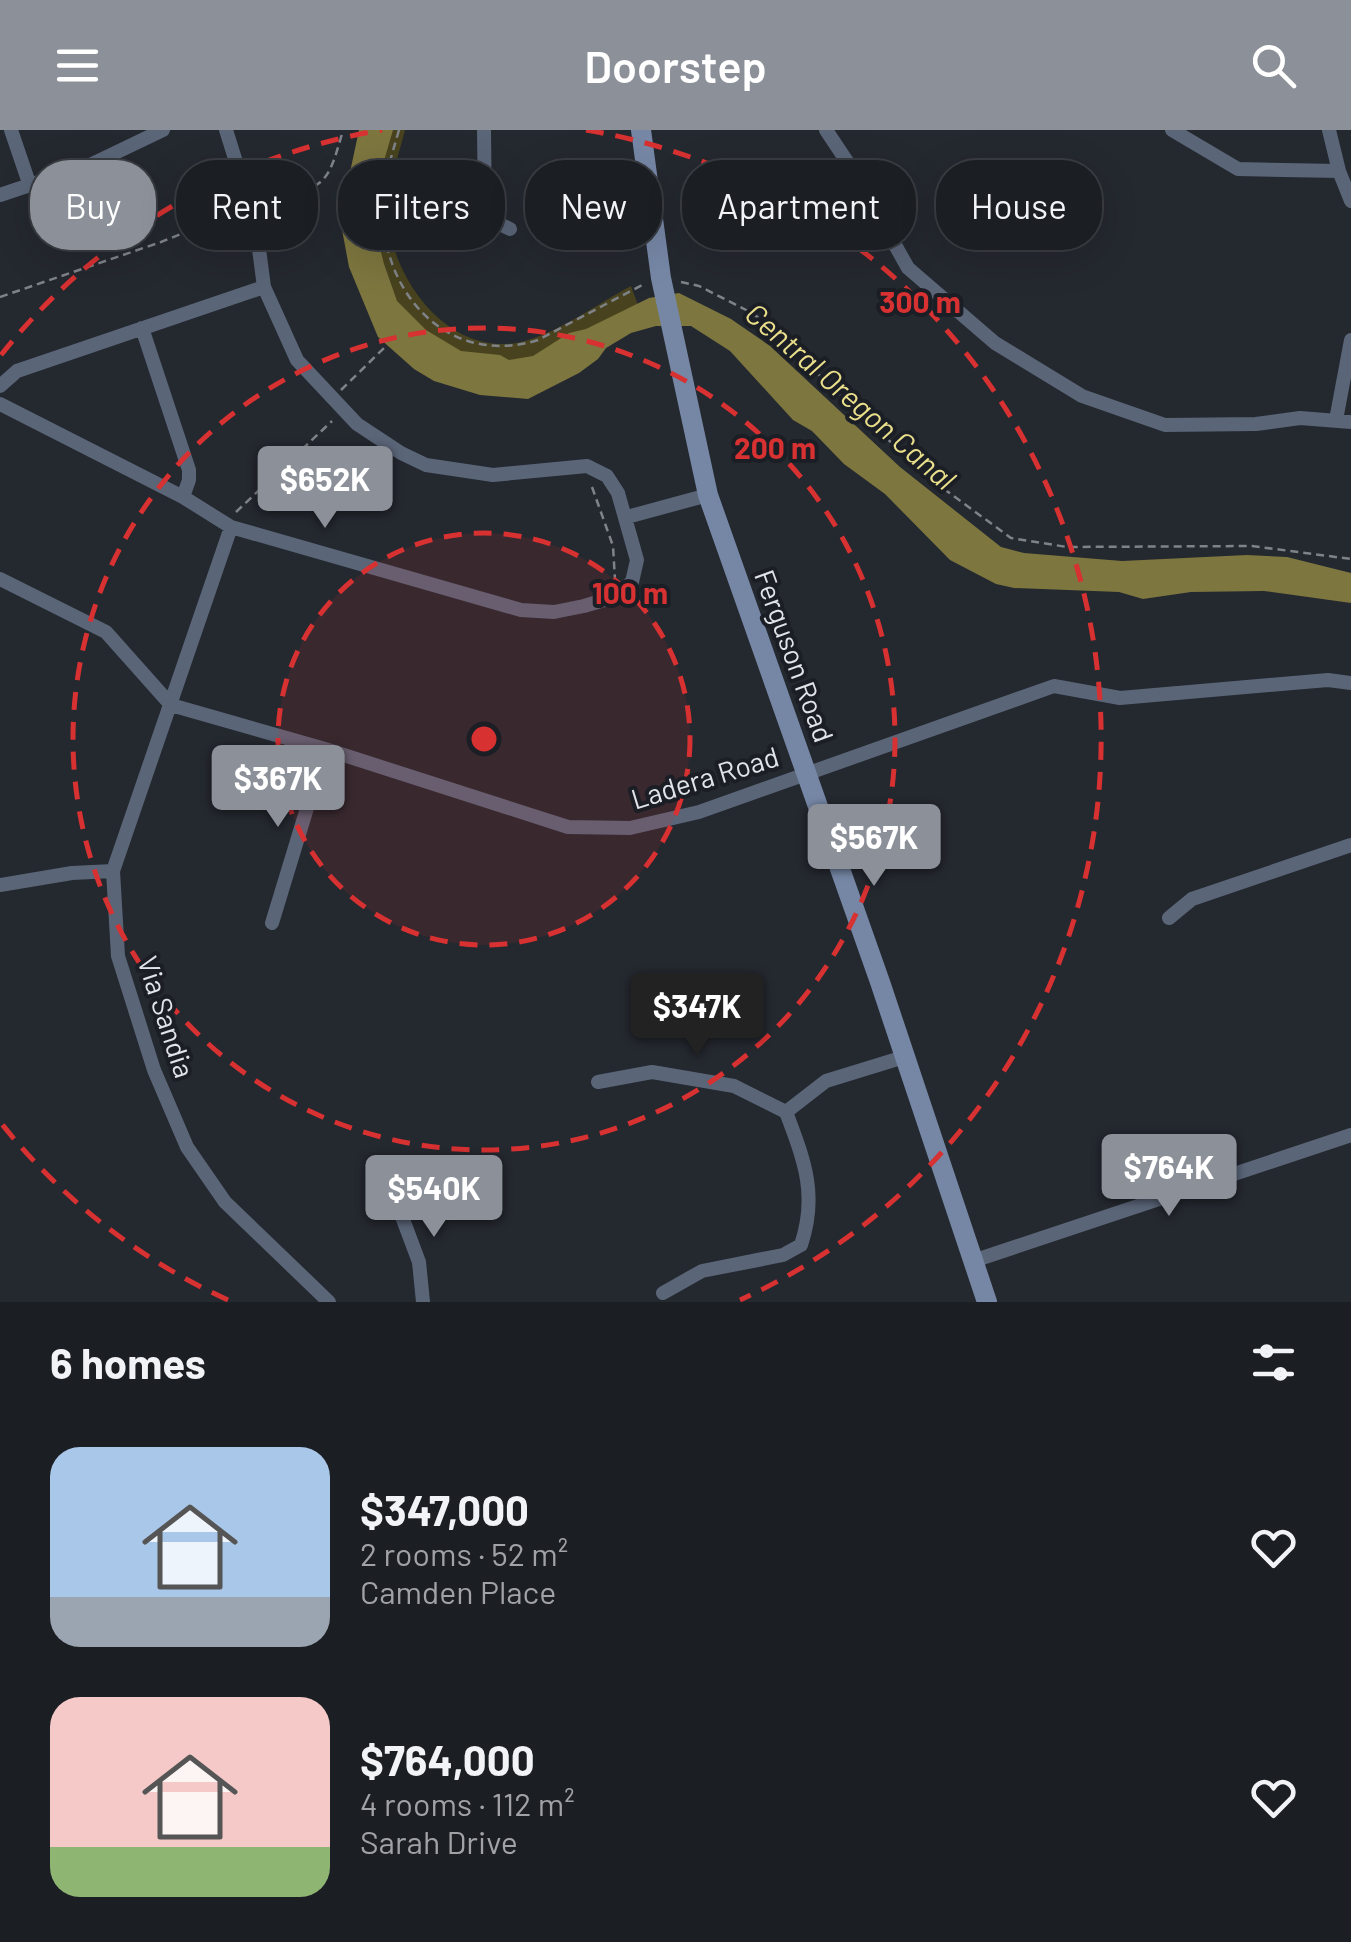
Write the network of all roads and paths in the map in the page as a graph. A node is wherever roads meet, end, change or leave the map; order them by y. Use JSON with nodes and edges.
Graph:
{"nodes":[{"id":1,"x":10,"y":130,"type":"edge"},
{"id":2,"x":163,"y":130,"type":"edge"},
{"id":3,"x":226,"y":130,"type":"edge"},
{"id":4,"x":344,"y":130,"type":"edge"},
{"id":5,"x":399,"y":130,"type":"edge"},
{"id":6,"x":484,"y":130,"type":"edge"},
{"id":7,"x":640,"y":130,"type":"edge"},
{"id":8,"x":826,"y":130,"type":"edge"},
{"id":9,"x":1172,"y":130,"type":"edge"},
{"id":10,"x":1328,"y":130,"type":"edge"},
{"id":11,"x":99,"y":160,"type":"edge"},
{"id":12,"x":236,"y":160,"type":"edge"},
{"id":13,"x":1339,"y":172,"type":"junction"},
{"id":14,"x":318,"y":185,"type":"edge"},
{"id":15,"x":30,"y":186,"type":"joint"},
{"id":16,"x":0,"y":195,"type":"edge"},
{"id":17,"x":1351,"y":201,"type":"edge"},
{"id":18,"x":510,"y":229,"type":"dead end"},
{"id":19,"x":176,"y":234,"type":"edge"},
{"id":20,"x":258,"y":250,"type":"edge"},
{"id":21,"x":663,"y":285,"type":"junction"},
{"id":22,"x":264,"y":287,"type":"junction"},
{"id":23,"x":0,"y":298,"type":"edge"},
{"id":24,"x":142,"y":328,"type":"junction"},
{"id":25,"x":1351,"y":340,"type":"edge"},
{"id":26,"x":384,"y":348,"type":"dead end"},
{"id":27,"x":0,"y":386,"type":"edge"},
{"id":28,"x":0,"y":404,"type":"edge"},
{"id":29,"x":337,"y":405,"type":"junction"},
{"id":30,"x":1343,"y":421,"type":"edge"},
{"id":31,"x":586,"y":466,"type":"junction"},
{"id":32,"x":708,"y":495,"type":"junction"},
{"id":33,"x":183,"y":497,"type":"junction"},
{"id":34,"x":627,"y":517,"type":"junction"},
{"id":35,"x":228,"y":525,"type":"junction"},
{"id":36,"x":1351,"y":559,"type":"edge"},
{"id":37,"x":0,"y":579,"type":"edge"},
{"id":38,"x":614,"y":597,"type":"junction"},
{"id":39,"x":1351,"y":683,"type":"edge"},
{"id":40,"x":171,"y":705,"type":"junction"},
{"id":41,"x":325,"y":749,"type":"junction"},
{"id":42,"x":807,"y":772,"type":"junction"},
{"id":43,"x":1351,"y":845,"type":"edge"},
{"id":44,"x":114,"y":871,"type":"junction"},
{"id":45,"x":0,"y":885,"type":"edge"},
{"id":46,"x":1169,"y":918,"type":"dead end"},
{"id":47,"x":272,"y":923,"type":"dead end"},
{"id":48,"x":904,"y":1057,"type":"junction"},
{"id":49,"x":598,"y":1082,"type":"dead end"},
{"id":50,"x":786,"y":1112,"type":"junction"},
{"id":51,"x":1351,"y":1135,"type":"edge"},
{"id":52,"x":392,"y":1190,"type":"dead end"},
{"id":53,"x":973,"y":1261,"type":"junction"},
{"id":54,"x":663,"y":1292,"type":"dead end"},
{"id":55,"x":329,"y":1302,"type":"edge"},
{"id":56,"x":423,"y":1302,"type":"edge"},
{"id":57,"x":986,"y":1302,"type":"edge"}],
"edges":[{"from":1,"to":15,"type":"street"},
{"from":2,"to":11,"type":"street"},
{"from":3,"to":12,"type":"street"},
{"from":4,"to":14,"type":"path"},
{"from":5,"to":21,"type":"path"},
{"from":6,"to":18,"type":"street"},
{"from":7,"to":21,"type":"street","name":"Ferguson Road"},
{"from":8,"to":30,"type":"street"},
{"from":9,"to":13,"type":"street"},
{"from":10,"to":13,"type":"street"},
{"from":13,"to":17,"type":"street"},
{"from":15,"to":16,"type":"street"},
{"from":19,"to":23,"type":"path"},
{"from":20,"to":22,"type":"street"},
{"from":21,"to":32,"type":"street","name":"Ferguson Road"},
{"from":21,"to":36,"type":"path"},
{"from":22,"to":24,"type":"street"},
{"from":22,"to":29,"type":"street"},
{"from":24,"to":27,"type":"street"},
{"from":24,"to":33,"type":"street"},
{"from":25,"to":30,"type":"street"},
{"from":26,"to":29,"type":"path"},
{"from":28,"to":33,"type":"street"},
{"from":29,"to":31,"type":"street"},
{"from":29,"to":35,"type":"path"},
{"from":31,"to":34,"type":"street"},
{"from":31,"to":38,"type":"path"},
{"from":32,"to":34,"type":"street"},
{"from":32,"to":42,"type":"street","name":"Ferguson Road"},
{"from":33,"to":35,"type":"street"},
{"from":34,"to":38,"type":"street"},
{"from":35,"to":38,"type":"street"},
{"from":35,"to":40,"type":"street","name":"Via Sandia"},
{"from":37,"to":40,"type":"street"},
{"from":39,"to":42,"type":"street","name":"Ladera Road"},
{"from":40,"to":41,"type":"street","name":"Ladera Road"},
{"from":40,"to":44,"type":"street","name":"Via Sandia"},
{"from":41,"to":42,"type":"street","name":"Ladera Road"},
{"from":41,"to":47,"type":"street"},
{"from":42,"to":48,"type":"street","name":"Ferguson Road"},
{"from":43,"to":46,"type":"street"},
{"from":44,"to":45,"type":"street"},
{"from":44,"to":55,"type":"street","name":"Via Sandia"},
{"from":48,"to":50,"type":"street"},
{"from":48,"to":53,"type":"street","name":"Ferguson Road"},
{"from":49,"to":50,"type":"street"},
{"from":50,"to":54,"type":"street"},
{"from":51,"to":53,"type":"street"},
{"from":52,"to":56,"type":"street"},
{"from":53,"to":57,"type":"street","name":"Ferguson Road"}]}
